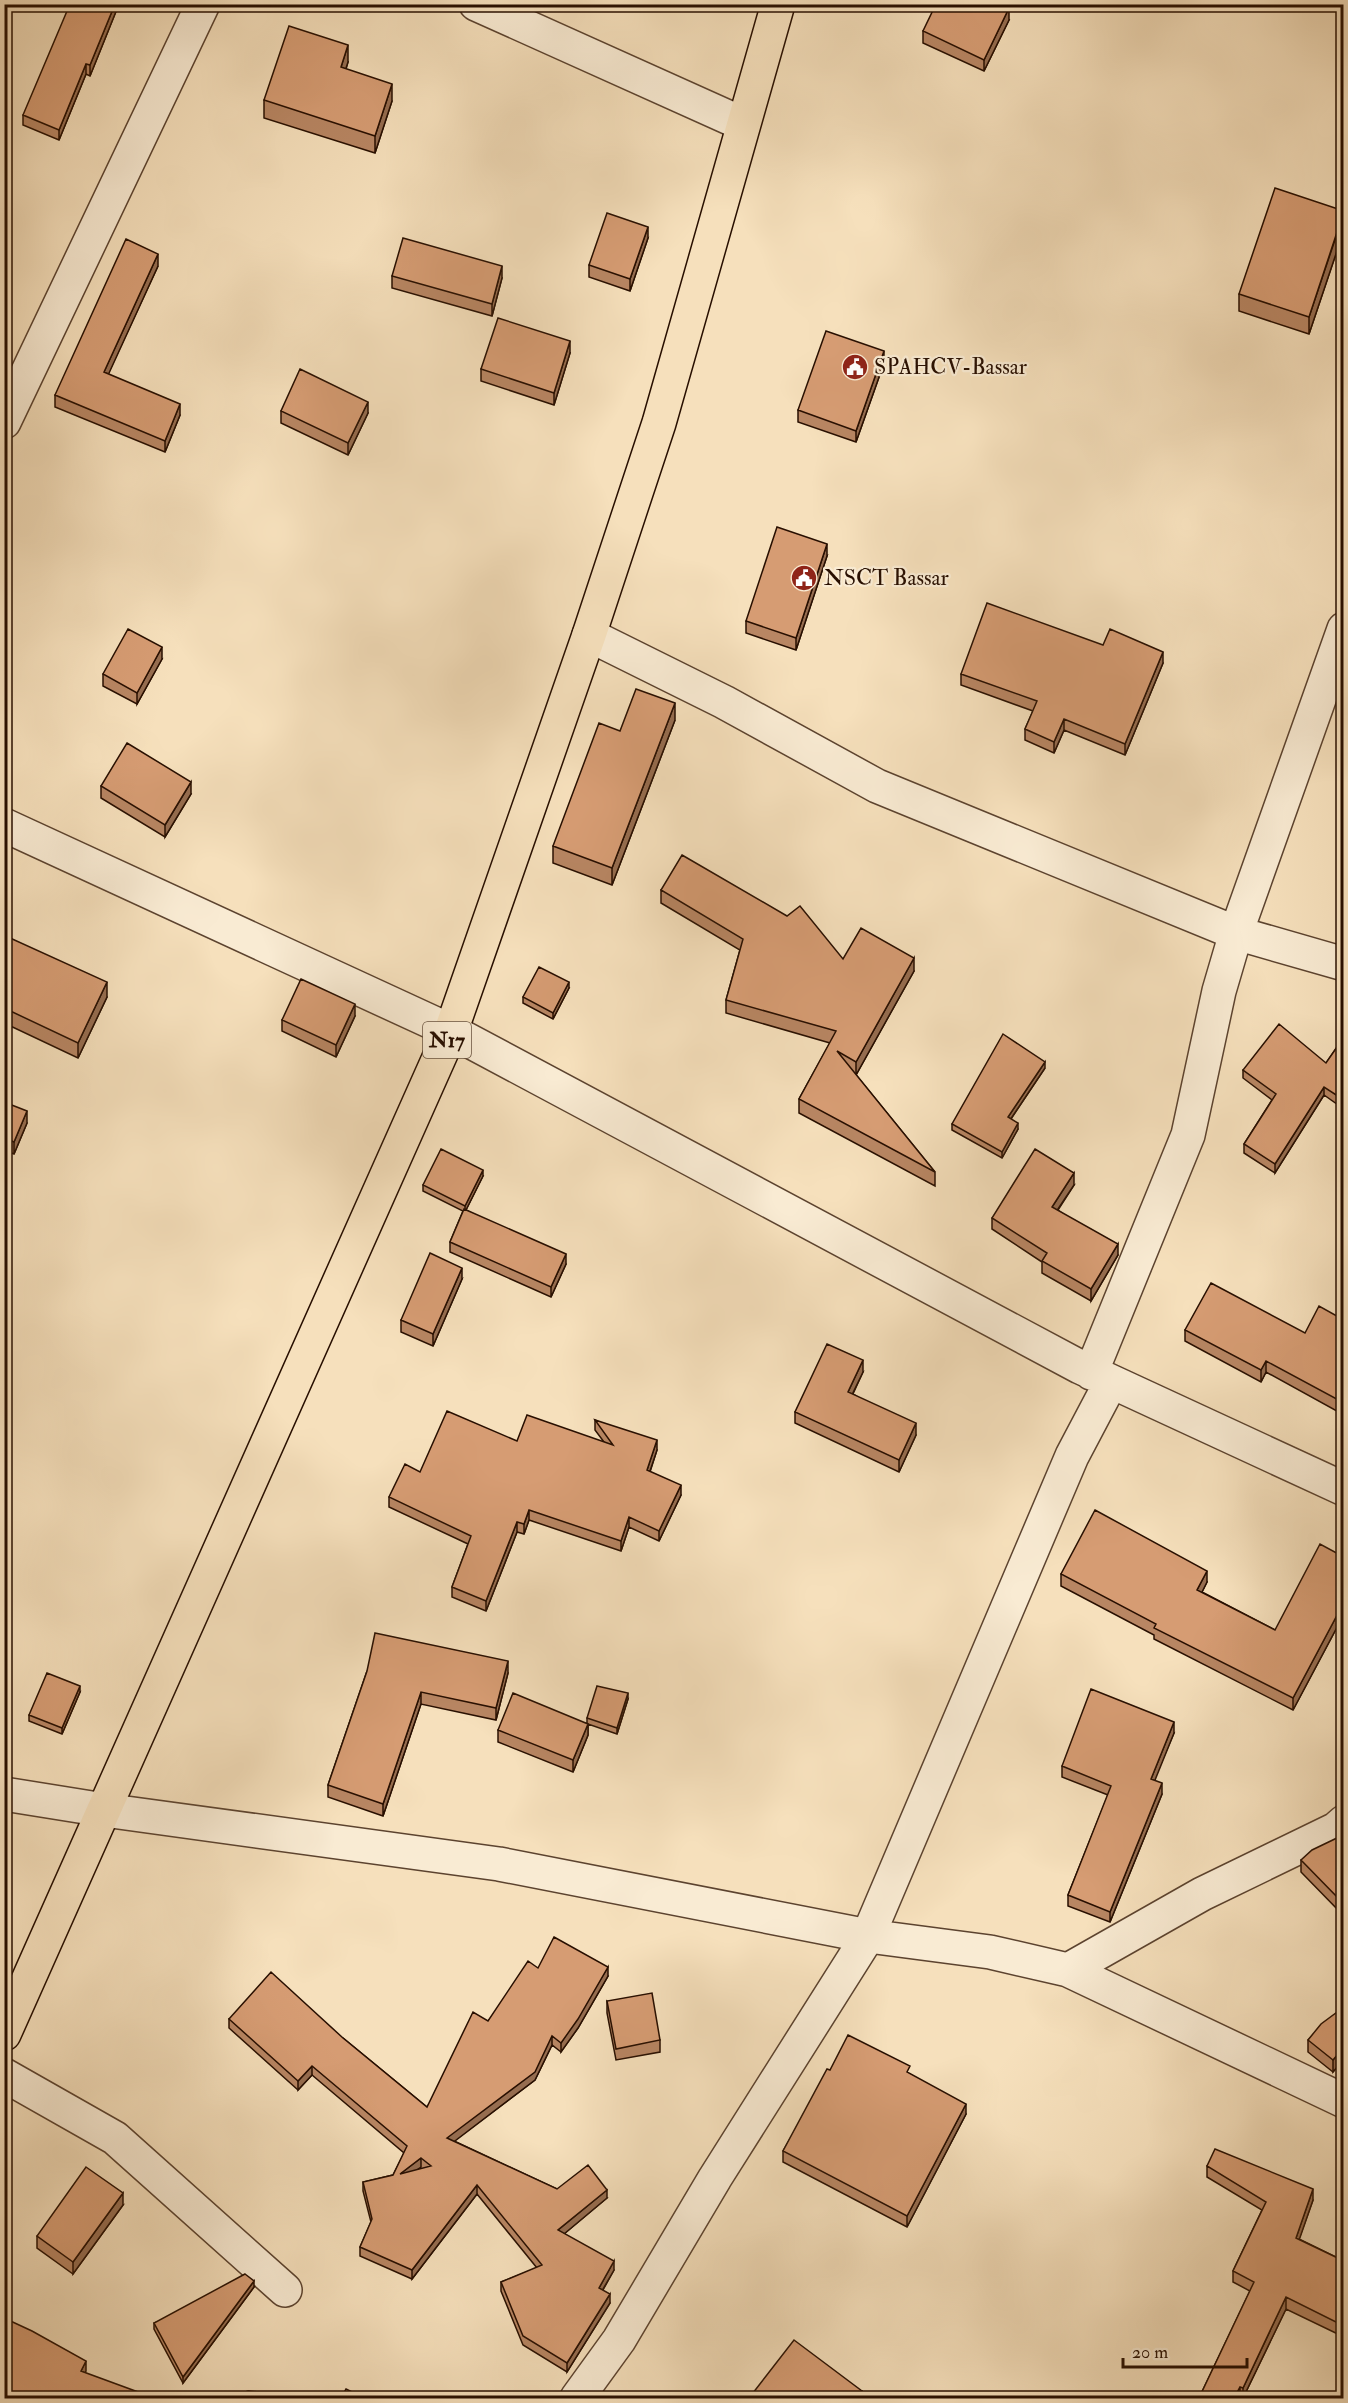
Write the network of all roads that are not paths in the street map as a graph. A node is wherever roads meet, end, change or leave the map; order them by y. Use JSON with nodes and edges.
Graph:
{"nodes":[{"id":1,"x":203,"y":4,"type":"edge"},
{"id":2,"x":476,"y":4,"type":"edge"},
{"id":3,"x":778,"y":4,"type":"edge"},
{"id":4,"x":743,"y":124,"type":"junction"},
{"id":5,"x":4,"y":422,"type":"edge"},
{"id":6,"x":1344,"y":629,"type":"edge"},
{"id":7,"x":589,"y":635,"type":"junction"},
{"id":8,"x":4,"y":825,"type":"edge"},
{"id":9,"x":1236,"y":933,"type":"junction"},
{"id":10,"x":1344,"y":964,"type":"edge"},
{"id":11,"x":451,"y":1031,"type":"junction"},
{"id":12,"x":1101,"y":1378,"type":"junction"},
{"id":13,"x":1344,"y":1489,"type":"edge"},
{"id":14,"x":4,"y":1794,"type":"edge"},
{"id":15,"x":104,"y":1810,"type":"junction"},
{"id":16,"x":1344,"y":1822,"type":"edge"},
{"id":17,"x":868,"y":1936,"type":"junction"},
{"id":18,"x":1068,"y":1970,"type":"junction"},
{"id":19,"x":4,"y":2034,"type":"edge"},
{"id":20,"x":4,"y":2075,"type":"edge"},
{"id":21,"x":1344,"y":2101,"type":"edge"},
{"id":22,"x":285,"y":2290,"type":"dead end"},
{"id":23,"x":577,"y":2398,"type":"edge"}],
"edges":[{"from":1,"to":5,"type":"street"},
{"from":2,"to":4,"type":"street"},
{"from":3,"to":4,"type":"main road","number":"N17"},
{"from":4,"to":7,"type":"main road","number":"N17"},
{"from":6,"to":9,"type":"street"},
{"from":7,"to":9,"type":"street"},
{"from":7,"to":11,"type":"main road","number":"N17"},
{"from":8,"to":11,"type":"street"},
{"from":9,"to":10,"type":"street"},
{"from":9,"to":12,"type":"street"},
{"from":11,"to":12,"type":"street"},
{"from":11,"to":15,"type":"main road","number":"N17"},
{"from":12,"to":13,"type":"street"},
{"from":12,"to":17,"type":"street"},
{"from":14,"to":15,"type":"street"},
{"from":15,"to":17,"type":"street"},
{"from":15,"to":19,"type":"main road","number":"N17"},
{"from":16,"to":18,"type":"street"},
{"from":17,"to":18,"type":"street"},
{"from":17,"to":23,"type":"street"},
{"from":18,"to":21,"type":"street"},
{"from":20,"to":22,"type":"street"}]}
